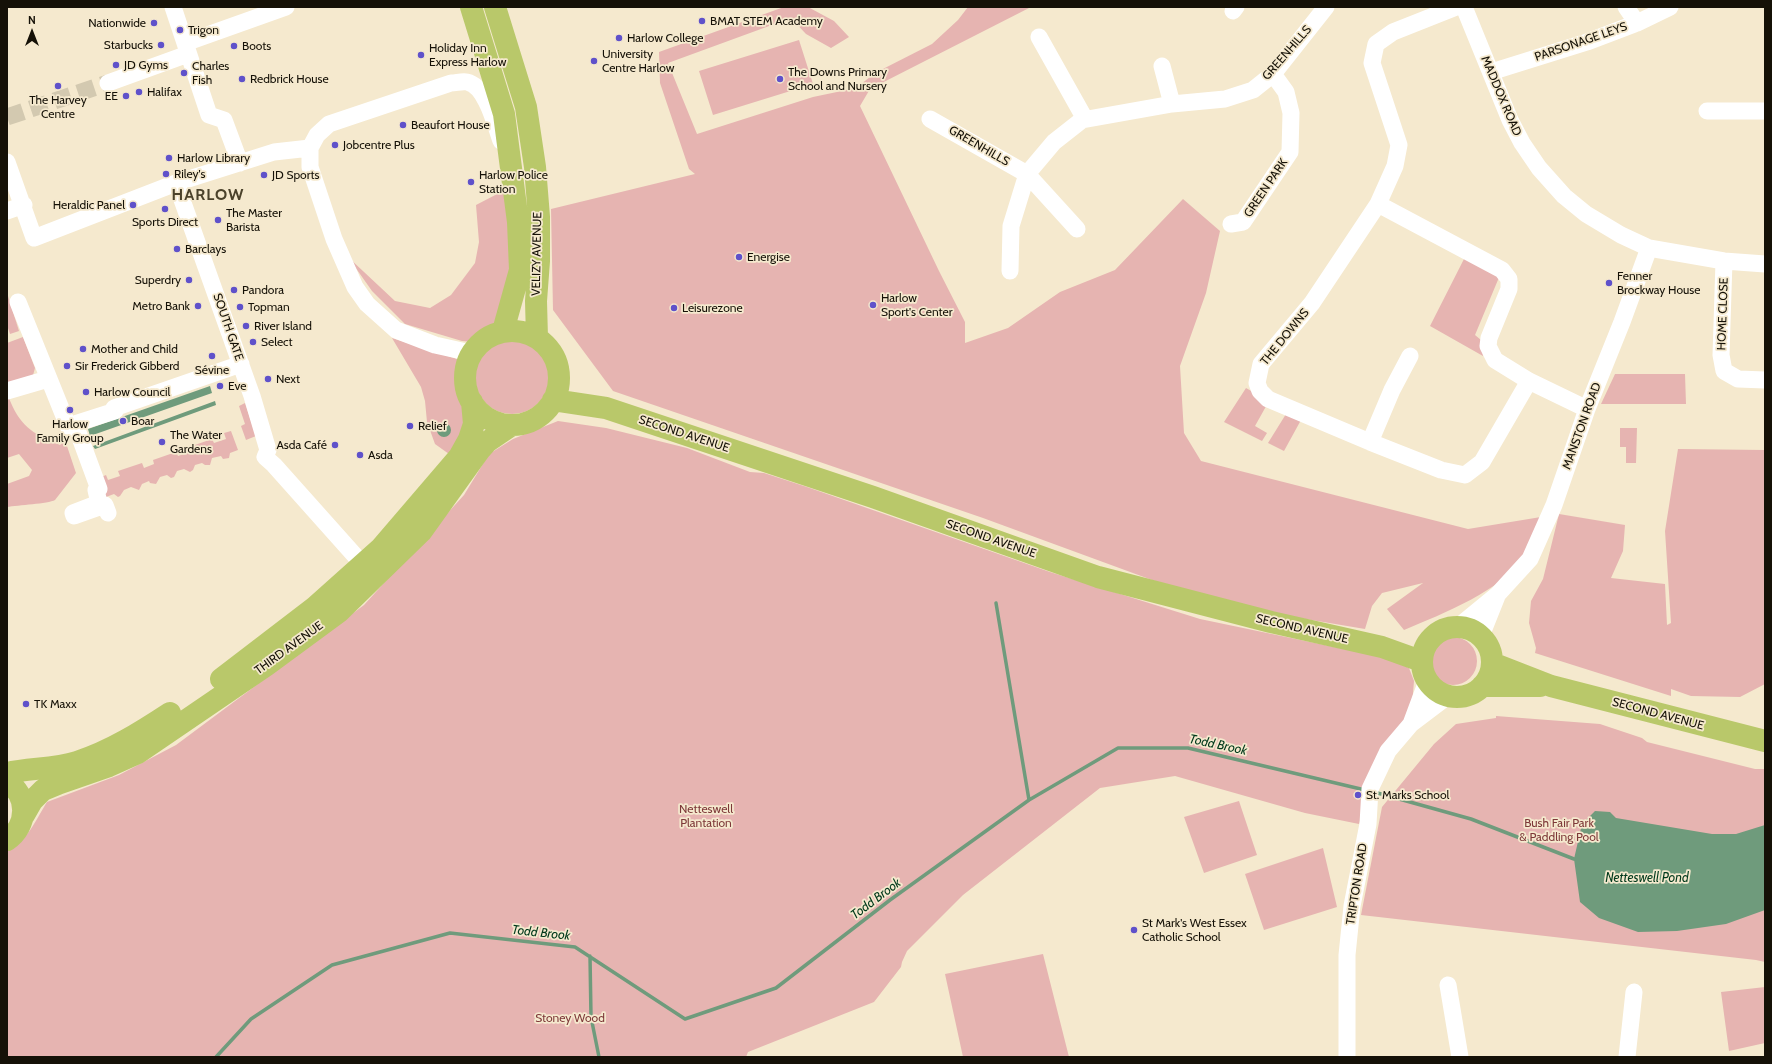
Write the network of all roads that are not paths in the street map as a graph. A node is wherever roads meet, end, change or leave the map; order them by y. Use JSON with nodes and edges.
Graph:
{"nodes":[{"id":1,"x":173,"y":7,"type":"edge"},
{"id":2,"x":286,"y":7,"type":"edge"},
{"id":3,"x":471,"y":7,"type":"edge"},
{"id":4,"x":495,"y":7,"type":"edge"},
{"id":5,"x":1326,"y":7,"type":"edge"},
{"id":6,"x":1456,"y":7,"type":"edge"},
{"id":7,"x":1464,"y":7,"type":"edge"},
{"id":8,"x":1626,"y":7,"type":"edge"},
{"id":9,"x":1670,"y":7,"type":"edge"},
{"id":10,"x":1637,"y":23,"type":"junction"},
{"id":11,"x":1038,"y":37,"type":"dead end"},
{"id":12,"x":187,"y":48,"type":"junction"},
{"id":13,"x":1162,"y":66,"type":"dead end"},
{"id":14,"x":1491,"y":72,"type":"junction"},
{"id":15,"x":1273,"y":74,"type":"junction"},
{"id":16,"x":108,"y":83,"type":"tunnel mouth"},
{"id":17,"x":1172,"y":104,"type":"junction"},
{"id":18,"x":1707,"y":111,"type":"dead end"},
{"id":19,"x":1765,"y":111,"type":"edge"},
{"id":20,"x":930,"y":119,"type":"dead end"},
{"id":21,"x":1085,"y":120,"type":"junction"},
{"id":22,"x":310,"y":148,"type":"junction"},
{"id":23,"x":7,"y":162,"type":"edge"},
{"id":24,"x":240,"y":163,"type":"junction"},
{"id":25,"x":511,"y":171,"type":"junction"},
{"id":26,"x":1027,"y":174,"type":"junction"},
{"id":27,"x":176,"y":183,"type":"junction"},
{"id":28,"x":1378,"y":204,"type":"junction"},
{"id":29,"x":24,"y":205,"type":"junction"},
{"id":30,"x":7,"y":211,"type":"edge"},
{"id":31,"x":1231,"y":224,"type":"dead end"},
{"id":32,"x":1077,"y":229,"type":"dead end"},
{"id":33,"x":1649,"y":248,"type":"junction"},
{"id":34,"x":1724,"y":261,"type":"junction"},
{"id":35,"x":1765,"y":264,"type":"edge"},
{"id":36,"x":1010,"y":271,"type":"dead end"},
{"id":37,"x":18,"y":302,"type":"dead end"},
{"id":38,"x":504,"y":331,"type":"junction"},
{"id":39,"x":537,"y":338,"type":"junction"},
{"id":40,"x":471,"y":354,"type":"junction"},
{"id":41,"x":1410,"y":356,"type":"dead end"},
{"id":42,"x":241,"y":364,"type":"junction"},
{"id":43,"x":559,"y":374,"type":"junction"},
{"id":44,"x":48,"y":379,"type":"junction"},
{"id":45,"x":1765,"y":380,"type":"edge"},
{"id":46,"x":1528,"y":381,"type":"junction"},
{"id":47,"x":7,"y":391,"type":"edge"},
{"id":48,"x":553,"y":400,"type":"junction"},
{"id":49,"x":472,"y":402,"type":"junction"},
{"id":50,"x":606,"y":408,"type":"junction"},
{"id":51,"x":1587,"y":408,"type":"junction"},
{"id":52,"x":71,"y":425,"type":"junction"},
{"id":53,"x":512,"y":425,"type":"junction"},
{"id":54,"x":1370,"y":442,"type":"junction"},
{"id":55,"x":108,"y":513,"type":"dead end"},
{"id":56,"x":356,"y":558,"type":"dead end"},
{"id":57,"x":1498,"y":594,"type":"junction"},
{"id":58,"x":1459,"y":626,"type":"junction"},
{"id":59,"x":1481,"y":636,"type":"junction"},
{"id":60,"x":1425,"y":662,"type":"junction"},
{"id":61,"x":1492,"y":663,"type":"junction"},
{"id":62,"x":1482,"y":686,"type":"junction"},
{"id":63,"x":1551,"y":686,"type":"junction"},
{"id":64,"x":1448,"y":696,"type":"junction"},
{"id":65,"x":1411,"y":724,"type":"junction"},
{"id":66,"x":1765,"y":741,"type":"edge"},
{"id":67,"x":7,"y":773,"type":"edge"},
{"id":68,"x":7,"y":782,"type":"edge"},
{"id":69,"x":24,"y":815,"type":"junction"},
{"id":70,"x":7,"y":840,"type":"edge"},
{"id":71,"x":1448,"y":985,"type":"dead end"},
{"id":72,"x":1634,"y":992,"type":"dead end"},
{"id":73,"x":1347,"y":1057,"type":"edge"},
{"id":74,"x":1460,"y":1057,"type":"edge"},
{"id":75,"x":1627,"y":1057,"type":"edge"}],
"edges":[{"from":1,"to":12,"type":"street"},
{"from":2,"to":12,"type":"street"},
{"from":3,"to":25,"type":"main road","name":"VELIZY AVENUE"},
{"from":4,"to":39,"type":"main road","name":"VELIZY AVENUE"},
{"from":5,"to":15,"type":"street","name":"GREENHILLS"},
{"from":6,"to":28,"type":"street","name":"THE DOWNS"},
{"from":7,"to":14,"type":"street","name":"MADDOX ROAD"},
{"from":8,"to":10,"type":"street"},
{"from":9,"to":10,"type":"street","name":"PARSONAGE LEYS"},
{"from":10,"to":14,"type":"street","name":"PARSONAGE LEYS"},
{"from":11,"to":21,"type":"street"},
{"from":12,"to":16,"type":"street"},
{"from":12,"to":24,"type":"street"},
{"from":13,"to":17,"type":"street"},
{"from":14,"to":33,"type":"street","name":"MADDOX ROAD"},
{"from":15,"to":17,"type":"street","name":"GREENHILLS"},
{"from":15,"to":31,"type":"street","name":"GREEN PARK"},
{"from":17,"to":21,"type":"street","name":"GREENHILLS"},
{"from":18,"to":19,"type":"street"},
{"from":20,"to":26,"type":"street","name":"GREENHILLS"},
{"from":21,"to":26,"type":"street","name":"GREENHILLS"},
{"from":22,"to":24,"type":"street"},
{"from":22,"to":25,"type":"street"},
{"from":22,"to":40,"type":"street"},
{"from":23,"to":29,"type":"street"},
{"from":24,"to":27,"type":"street"},
{"from":25,"to":38,"type":"main road","name":"VELIZY AVENUE"},
{"from":26,"to":32,"type":"street","name":"GREENHILLS"},
{"from":26,"to":36,"type":"street","name":"GREENHILLS"},
{"from":27,"to":29,"type":"street"},
{"from":27,"to":42,"type":"street","name":"SOUTH GATE"},
{"from":28,"to":46,"type":"street"},
{"from":28,"to":54,"type":"street","name":"THE DOWNS"},
{"from":29,"to":30,"type":"street"},
{"from":33,"to":34,"type":"street","name":"MADDOX ROAD"},
{"from":33,"to":51,"type":"street","name":"MANSTON ROAD"},
{"from":34,"to":35,"type":"street","name":"MADDOX ROAD"},
{"from":34,"to":45,"type":"street","name":"HOME CLOSE"},
{"from":37,"to":44,"type":"street"},
{"from":38,"to":39,"type":"main road"},
{"from":38,"to":40,"type":"main road"},
{"from":39,"to":43,"type":"main road"},
{"from":40,"to":49,"type":"main road"},
{"from":41,"to":54,"type":"street"},
{"from":42,"to":52,"type":"street"},
{"from":42,"to":56,"type":"street","name":"SOUTH GATE"},
{"from":43,"to":48,"type":"main road"},
{"from":43,"to":50,"type":"main road","name":"SECOND AVENUE"},
{"from":44,"to":47,"type":"street"},
{"from":44,"to":52,"type":"street"},
{"from":46,"to":51,"type":"street"},
{"from":46,"to":54,"type":"street","name":"THE DOWNS"},
{"from":48,"to":50,"type":"main road","name":"SECOND AVENUE"},
{"from":48,"to":53,"type":"main road"},
{"from":49,"to":53,"type":"main road"},
{"from":49,"to":67,"type":"main road","name":"THIRD AVENUE"},
{"from":50,"to":60,"type":"main road","name":"SECOND AVENUE"},
{"from":51,"to":57,"type":"street","name":"MANSTON ROAD"},
{"from":52,"to":55,"type":"street"},
{"from":53,"to":69,"type":"main road","name":"THIRD AVENUE"},
{"from":57,"to":58,"type":"street","name":"MANSTON ROAD"},
{"from":57,"to":59,"type":"street","name":"MANSTON ROAD"},
{"from":58,"to":59,"type":"main road"},
{"from":58,"to":60,"type":"main road"},
{"from":59,"to":61,"type":"main road"},
{"from":60,"to":64,"type":"main road"},
{"from":60,"to":65,"type":"street","name":"TRIPTON ROAD"},
{"from":61,"to":62,"type":"main road"},
{"from":61,"to":63,"type":"main road","name":"SECOND AVENUE"},
{"from":62,"to":63,"type":"main road","name":"SECOND AVENUE"},
{"from":62,"to":64,"type":"main road"},
{"from":63,"to":66,"type":"main road","name":"SECOND AVENUE"},
{"from":64,"to":65,"type":"street","name":"TRIPTON ROAD"},
{"from":65,"to":73,"type":"street","name":"TRIPTON ROAD"},
{"from":68,"to":69,"type":"main road"},
{"from":69,"to":70,"type":"main road","name":"THIRD AVENUE"},
{"from":71,"to":74,"type":"street"},
{"from":72,"to":75,"type":"street"}]}
